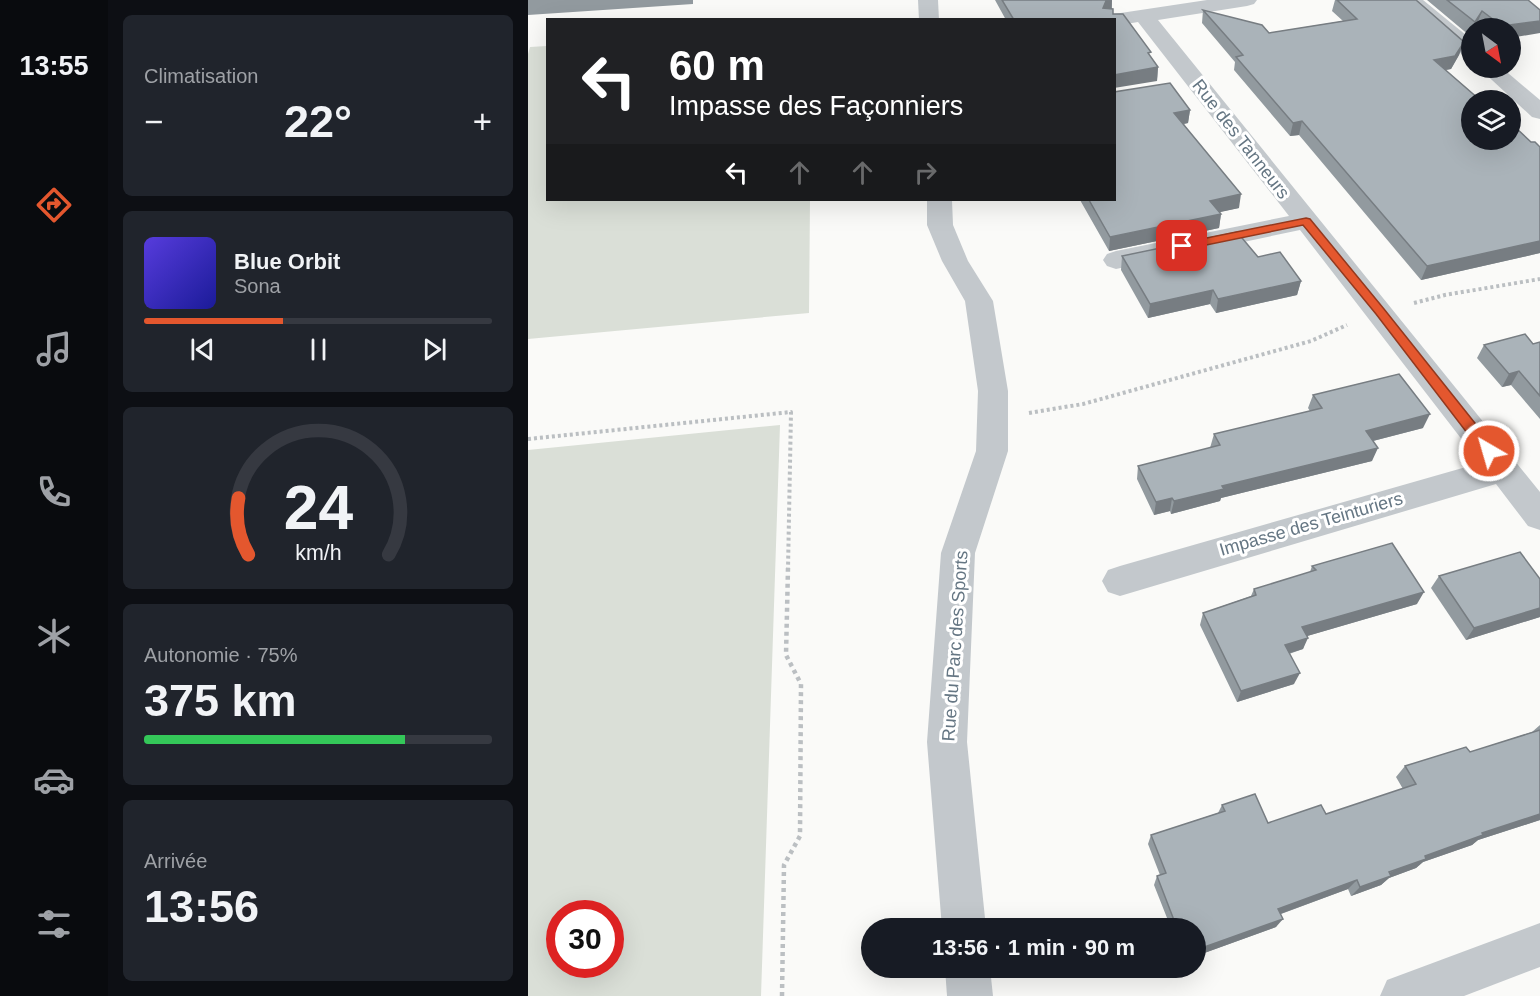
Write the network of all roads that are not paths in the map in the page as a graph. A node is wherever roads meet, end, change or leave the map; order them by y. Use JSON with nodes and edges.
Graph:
{"nodes":[{"id":1,"x":928,"y":0,"type":"edge"},
{"id":2,"x":1247,"y":0,"type":"edge"},
{"id":3,"x":1410,"y":0,"type":"edge"},
{"id":4,"x":1144,"y":16,"type":"junction"},
{"id":5,"x":929,"y":18,"type":"edge"},
{"id":6,"x":1116,"y":20,"type":"edge"},
{"id":7,"x":1461,"y":41,"type":"edge"},
{"id":8,"x":1501,"y":78,"type":"edge"},
{"id":9,"x":1540,"y":112,"type":"edge"},
{"id":10,"x":939,"y":201,"type":"edge"},
{"id":11,"x":1306,"y":221,"type":"junction"},
{"id":12,"x":1116,"y":260,"type":"dead end"},
{"id":13,"x":1503,"y":469,"type":"junction"},
{"id":14,"x":1540,"y":516,"type":"edge"},
{"id":15,"x":1120,"y":581,"type":"dead end"},
{"id":16,"x":963,"y":918,"type":"edge"},
{"id":17,"x":1540,"y":945,"type":"edge"},
{"id":18,"x":969,"y":978,"type":"edge"},
{"id":19,"x":970,"y":996,"type":"edge"},
{"id":20,"x":1403,"y":996,"type":"edge"}],
"edges":[{"from":1,"to":5,"type":"street"},
{"from":2,"to":4,"type":"street"},
{"from":3,"to":7,"type":"street"},
{"from":4,"to":6,"type":"street"},
{"from":4,"to":11,"type":"street","name":"Rue des Tanneurs"},
{"from":8,"to":9,"type":"street"},
{"from":10,"to":16,"type":"street","name":"Rue du Parc des Sports"},
{"from":11,"to":12,"type":"street"},
{"from":11,"to":13,"type":"street","name":"Rue des Tanneurs"},
{"from":13,"to":14,"type":"street","name":"Rue des Tanneurs"},
{"from":13,"to":15,"type":"street","name":"Impasse des Teinturiers"},
{"from":17,"to":20,"type":"street"},
{"from":18,"to":19,"type":"street"}]}
